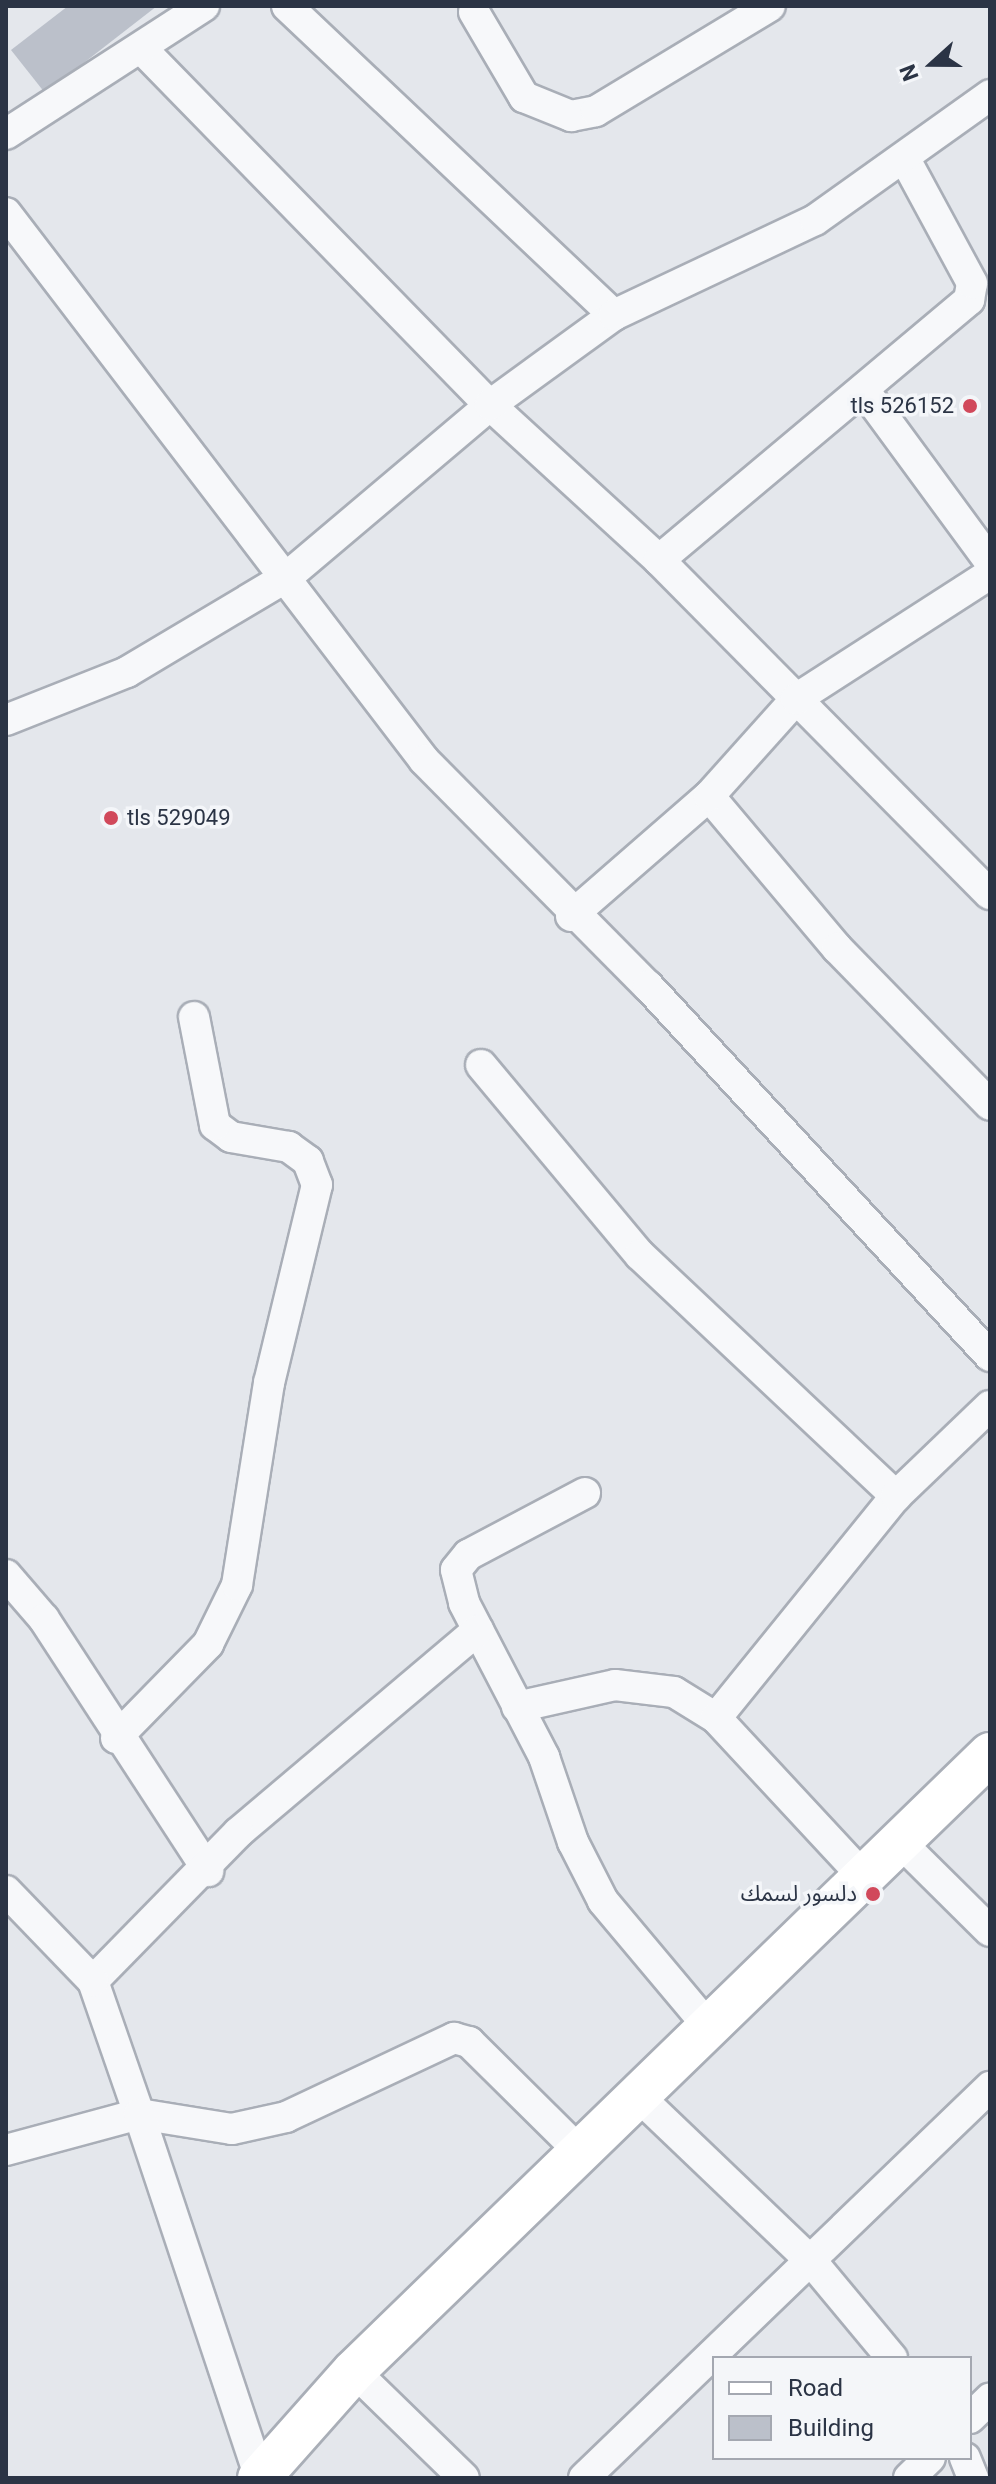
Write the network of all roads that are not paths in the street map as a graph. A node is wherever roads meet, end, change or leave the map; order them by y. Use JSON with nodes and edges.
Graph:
{"nodes":[{"id":1,"x":204,"y":6,"type":"edge"},
{"id":2,"x":287,"y":6,"type":"edge"},
{"id":3,"x":763,"y":8,"type":"edge"},
{"id":4,"x":474,"y":12,"type":"dead end"},
{"id":5,"x":143,"y":50,"type":"junction"},
{"id":6,"x":990,"y":95,"type":"edge"},
{"id":7,"x":6,"y":134,"type":"edge"},
{"id":8,"x":905,"y":159,"type":"junction"},
{"id":9,"x":6,"y":213,"type":"edge"},
{"id":10,"x":614,"y":315,"type":"junction"},
{"id":11,"x":866,"y":393,"type":"junction"},
{"id":12,"x":490,"y":405,"type":"junction"},
{"id":13,"x":659,"y":560,"type":"junction"},
{"id":14,"x":990,"y":562,"type":"edge"},
{"id":15,"x":990,"y":574,"type":"edge"},
{"id":16,"x":288,"y":576,"type":"junction"},
{"id":17,"x":796,"y":699,"type":"junction"},
{"id":18,"x":6,"y":720,"type":"edge"},
{"id":19,"x":709,"y":796,"type":"junction"},
{"id":20,"x":990,"y":894,"type":"edge"},
{"id":21,"x":571,"y":916,"type":"junction"},
{"id":22,"x":194,"y":1017,"type":"dead end"},
{"id":23,"x":481,"y":1065,"type":"dead end"},
{"id":24,"x":990,"y":1105,"type":"edge"},
{"id":25,"x":990,"y":1356,"type":"edge"},
{"id":26,"x":990,"y":1406,"type":"edge"},
{"id":27,"x":585,"y":1493,"type":"dead end"},
{"id":28,"x":896,"y":1496,"type":"junction"},
{"id":29,"x":6,"y":1575,"type":"edge"},
{"id":30,"x":478,"y":1630,"type":"junction"},
{"id":31,"x":517,"y":1707,"type":"junction"},
{"id":32,"x":716,"y":1718,"type":"junction"},
{"id":33,"x":116,"y":1738,"type":"junction"},
{"id":34,"x":990,"y":1754,"type":"edge"},
{"id":35,"x":901,"y":1843,"type":"junction"},
{"id":36,"x":208,"y":1871,"type":"junction"},
{"id":37,"x":864,"y":1877,"type":"junction"},
{"id":38,"x":6,"y":1891,"type":"edge"},
{"id":39,"x":990,"y":1931,"type":"edge"},
{"id":40,"x":93,"y":1981,"type":"junction"},
{"id":41,"x":708,"y":2026,"type":"junction"},
{"id":42,"x":990,"y":2087,"type":"edge"},
{"id":43,"x":636,"y":2094,"type":"junction"},
{"id":44,"x":139,"y":2114,"type":"junction"},
{"id":45,"x":6,"y":2150,"type":"edge"},
{"id":46,"x":578,"y":2150,"type":"junction"},
{"id":47,"x":812,"y":2262,"type":"junction"},
{"id":48,"x":713,"y":2356,"type":"edge"},
{"id":49,"x":890,"y":2356,"type":"edge"},
{"id":50,"x":712,"y":2357,"type":"edge"},
{"id":51,"x":354,"y":2371,"type":"junction"},
{"id":52,"x":990,"y":2399,"type":"edge"},
{"id":53,"x":972,"y":2416,"type":"edge"},
{"id":54,"x":928,"y":2460,"type":"edge"},
{"id":55,"x":259,"y":2477,"type":"edge"},
{"id":56,"x":464,"y":2478,"type":"edge"},
{"id":57,"x":584,"y":2478,"type":"edge"},
{"id":58,"x":909,"y":2478,"type":"edge"}],
"edges":[{"from":1,"to":5,"type":"street"},
{"from":2,"to":10,"type":"street"},
{"from":3,"to":4,"type":"street"},
{"from":5,"to":7,"type":"street"},
{"from":5,"to":12,"type":"street"},
{"from":6,"to":8,"type":"street"},
{"from":8,"to":10,"type":"street"},
{"from":8,"to":11,"type":"street"},
{"from":9,"to":16,"type":"street"},
{"from":10,"to":12,"type":"street"},
{"from":11,"to":13,"type":"street"},
{"from":11,"to":14,"type":"street"},
{"from":12,"to":13,"type":"street"},
{"from":12,"to":16,"type":"street"},
{"from":13,"to":17,"type":"street"},
{"from":15,"to":17,"type":"street"},
{"from":16,"to":18,"type":"street"},
{"from":16,"to":21,"type":"street"},
{"from":17,"to":19,"type":"street"},
{"from":17,"to":20,"type":"street"},
{"from":19,"to":21,"type":"street"},
{"from":19,"to":24,"type":"street"},
{"from":21,"to":25,"type":"street"},
{"from":22,"to":33,"type":"street"},
{"from":23,"to":28,"type":"street"},
{"from":26,"to":28,"type":"street"},
{"from":27,"to":30,"type":"street"},
{"from":28,"to":32,"type":"street"},
{"from":29,"to":33,"type":"street"},
{"from":30,"to":31,"type":"street"},
{"from":30,"to":36,"type":"street"},
{"from":31,"to":32,"type":"street"},
{"from":31,"to":41,"type":"street"},
{"from":32,"to":37,"type":"street"},
{"from":33,"to":36,"type":"street"},
{"from":34,"to":35,"type":"main road"},
{"from":35,"to":37,"type":"main road"},
{"from":35,"to":39,"type":"street"},
{"from":36,"to":40,"type":"street"},
{"from":37,"to":41,"type":"main road"},
{"from":38,"to":40,"type":"street"},
{"from":40,"to":44,"type":"street"},
{"from":41,"to":43,"type":"main road"},
{"from":42,"to":47,"type":"street"},
{"from":43,"to":46,"type":"main road"},
{"from":43,"to":47,"type":"street"},
{"from":44,"to":45,"type":"street"},
{"from":44,"to":46,"type":"street"},
{"from":44,"to":55,"type":"street"},
{"from":46,"to":51,"type":"main road"},
{"from":47,"to":48,"type":"street"},
{"from":47,"to":49,"type":"street"},
{"from":50,"to":57,"type":"street"},
{"from":51,"to":55,"type":"main road"},
{"from":51,"to":56,"type":"street"},
{"from":52,"to":53,"type":"street"},
{"from":54,"to":58,"type":"street"}]}
